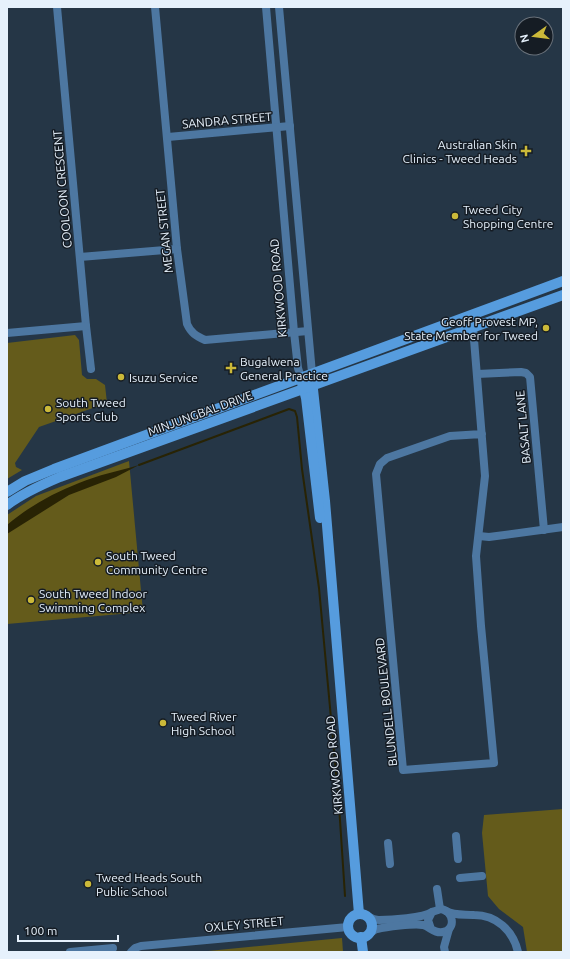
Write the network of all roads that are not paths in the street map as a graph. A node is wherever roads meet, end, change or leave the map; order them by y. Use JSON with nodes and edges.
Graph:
{"nodes":[{"id":1,"x":57,"y":7,"type":"edge"},
{"id":2,"x":155,"y":7,"type":"edge"},
{"id":3,"x":266,"y":7,"type":"edge"},
{"id":4,"x":279,"y":7,"type":"edge"},
{"id":5,"x":290,"y":126,"type":"junction"},
{"id":6,"x":276,"y":127,"type":"junction"},
{"id":7,"x":168,"y":137,"type":"junction"},
{"id":8,"x":177,"y":249,"type":"junction"},
{"id":9,"x":80,"y":257,"type":"junction"},
{"id":10,"x":563,"y":281,"type":"edge"},
{"id":11,"x":563,"y":295,"type":"edge"},
{"id":12,"x":473,"y":314,"type":"junction"},
{"id":13,"x":86,"y":326,"type":"junction"},
{"id":14,"x":473,"y":327,"type":"junction"},
{"id":15,"x":308,"y":331,"type":"junction"},
{"id":16,"x":294,"y":332,"type":"junction"},
{"id":17,"x":7,"y":333,"type":"edge"},
{"id":18,"x":91,"y":369,"type":"dead end"},
{"id":19,"x":312,"y":373,"type":"junction"},
{"id":20,"x":477,"y":374,"type":"junction"},
{"id":21,"x":301,"y":378,"type":"junction"},
{"id":22,"x":308,"y":387,"type":"junction"},
{"id":23,"x":482,"y":434,"type":"junction"},
{"id":24,"x":7,"y":492,"type":"edge"},
{"id":25,"x":7,"y":505,"type":"edge"},
{"id":26,"x":563,"y":527,"type":"edge"},
{"id":27,"x":544,"y":530,"type":"junction"},
{"id":28,"x":479,"y":536,"type":"junction"},
{"id":29,"x":456,"y":836,"type":"dead end"},
{"id":30,"x":388,"y":842,"type":"dead end"},
{"id":31,"x":458,"y":859,"type":"dead end"},
{"id":32,"x":390,"y":864,"type":"dead end"},
{"id":33,"x":482,"y":876,"type":"dead end"},
{"id":34,"x":460,"y":878,"type":"dead end"},
{"id":35,"x":437,"y":889,"type":"dead end"},
{"id":36,"x":439,"y":910,"type":"junction"},
{"id":37,"x":363,"y":915,"type":"junction"},
{"id":38,"x":468,"y":915,"type":"junction"},
{"id":39,"x":348,"y":927,"type":"junction"},
{"id":40,"x":450,"y":928,"type":"junction"},
{"id":41,"x":432,"y":930,"type":"junction"},
{"id":42,"x":365,"y":935,"type":"junction"},
{"id":43,"x":113,"y":948,"type":"dead end"},
{"id":44,"x":141,"y":949,"type":"edge"},
{"id":45,"x":445,"y":950,"type":"edge"},
{"id":46,"x":70,"y":952,"type":"edge"},
{"id":47,"x":131,"y":952,"type":"edge"},
{"id":48,"x":363,"y":952,"type":"edge"},
{"id":49,"x":518,"y":952,"type":"edge"}],
"edges":[{"from":1,"to":9,"type":"street","name":"COOLOON CRESCENT"},
{"from":2,"to":7,"type":"street","name":"MEGAN STREET"},
{"from":3,"to":6,"type":"street","name":"KIRKWOOD ROAD"},
{"from":4,"to":5,"type":"street","name":"KIRKWOOD ROAD"},
{"from":5,"to":6,"type":"street","name":"SANDRA STREET"},
{"from":5,"to":15,"type":"street","name":"KIRKWOOD ROAD"},
{"from":6,"to":7,"type":"street","name":"SANDRA STREET"},
{"from":6,"to":16,"type":"street","name":"KIRKWOOD ROAD"},
{"from":7,"to":8,"type":"street","name":"MEGAN STREET"},
{"from":8,"to":9,"type":"street"},
{"from":8,"to":16,"type":"street","name":"MEGAN STREET"},
{"from":9,"to":13,"type":"street","name":"COOLOON CRESCENT"},
{"from":10,"to":12,"type":"main road","name":"MINJUNGBAL DRIVE"},
{"from":11,"to":14,"type":"main road","name":"MINJUNGBAL DRIVE"},
{"from":12,"to":14,"type":"main road"},
{"from":12,"to":19,"type":"main road","name":"MINJUNGBAL DRIVE"},
{"from":13,"to":17,"type":"street"},
{"from":13,"to":18,"type":"street","name":"COOLOON CRESCENT"},
{"from":14,"to":20,"type":"street","name":"BLUNDELL BOULEVARD"},
{"from":14,"to":22,"type":"main road","name":"MINJUNGBAL DRIVE"},
{"from":15,"to":16,"type":"street","name":"MEGAN STREET"},
{"from":15,"to":19,"type":"street","name":"KIRKWOOD ROAD"},
{"from":16,"to":21,"type":"street","name":"KIRKWOOD ROAD"},
{"from":19,"to":21,"type":"main road","name":"MINJUNGBAL DRIVE"},
{"from":19,"to":22,"type":"main road","name":"KIRKWOOD ROAD"},
{"from":20,"to":23,"type":"street","name":"BLUNDELL BOULEVARD"},
{"from":20,"to":27,"type":"street","name":"BASALT LANE"},
{"from":21,"to":22,"type":"main road","name":"KIRKWOOD ROAD"},
{"from":21,"to":24,"type":"main road","name":"MINJUNGBAL DRIVE"},
{"from":22,"to":25,"type":"main road","name":"MINJUNGBAL DRIVE"},
{"from":22,"to":37,"type":"main road","name":"KIRKWOOD ROAD"},
{"from":23,"to":28,"type":"street","name":"BLUNDELL BOULEVARD"},
{"from":23,"to":28,"type":"street","name":"BLUNDELL BOULEVARD"},
{"from":26,"to":27,"type":"street"},
{"from":27,"to":28,"type":"street"},
{"from":29,"to":31,"type":"street"},
{"from":30,"to":32,"type":"street"},
{"from":33,"to":34,"type":"street"},
{"from":35,"to":36,"type":"street"},
{"from":36,"to":37,"type":"street"},
{"from":36,"to":38,"type":"street"},
{"from":36,"to":40,"type":"street"},
{"from":36,"to":41,"type":"street"},
{"from":37,"to":39,"type":"main road"},
{"from":37,"to":42,"type":"main road"},
{"from":38,"to":40,"type":"street"},
{"from":38,"to":49,"type":"street"},
{"from":39,"to":42,"type":"main road"},
{"from":39,"to":44,"type":"street","name":"OXLEY STREET"},
{"from":40,"to":41,"type":"street"},
{"from":40,"to":45,"type":"street"},
{"from":41,"to":42,"type":"street"},
{"from":41,"to":45,"type":"street"},
{"from":42,"to":48,"type":"main road"},
{"from":43,"to":46,"type":"street"},
{"from":44,"to":47,"type":"street"}]}
